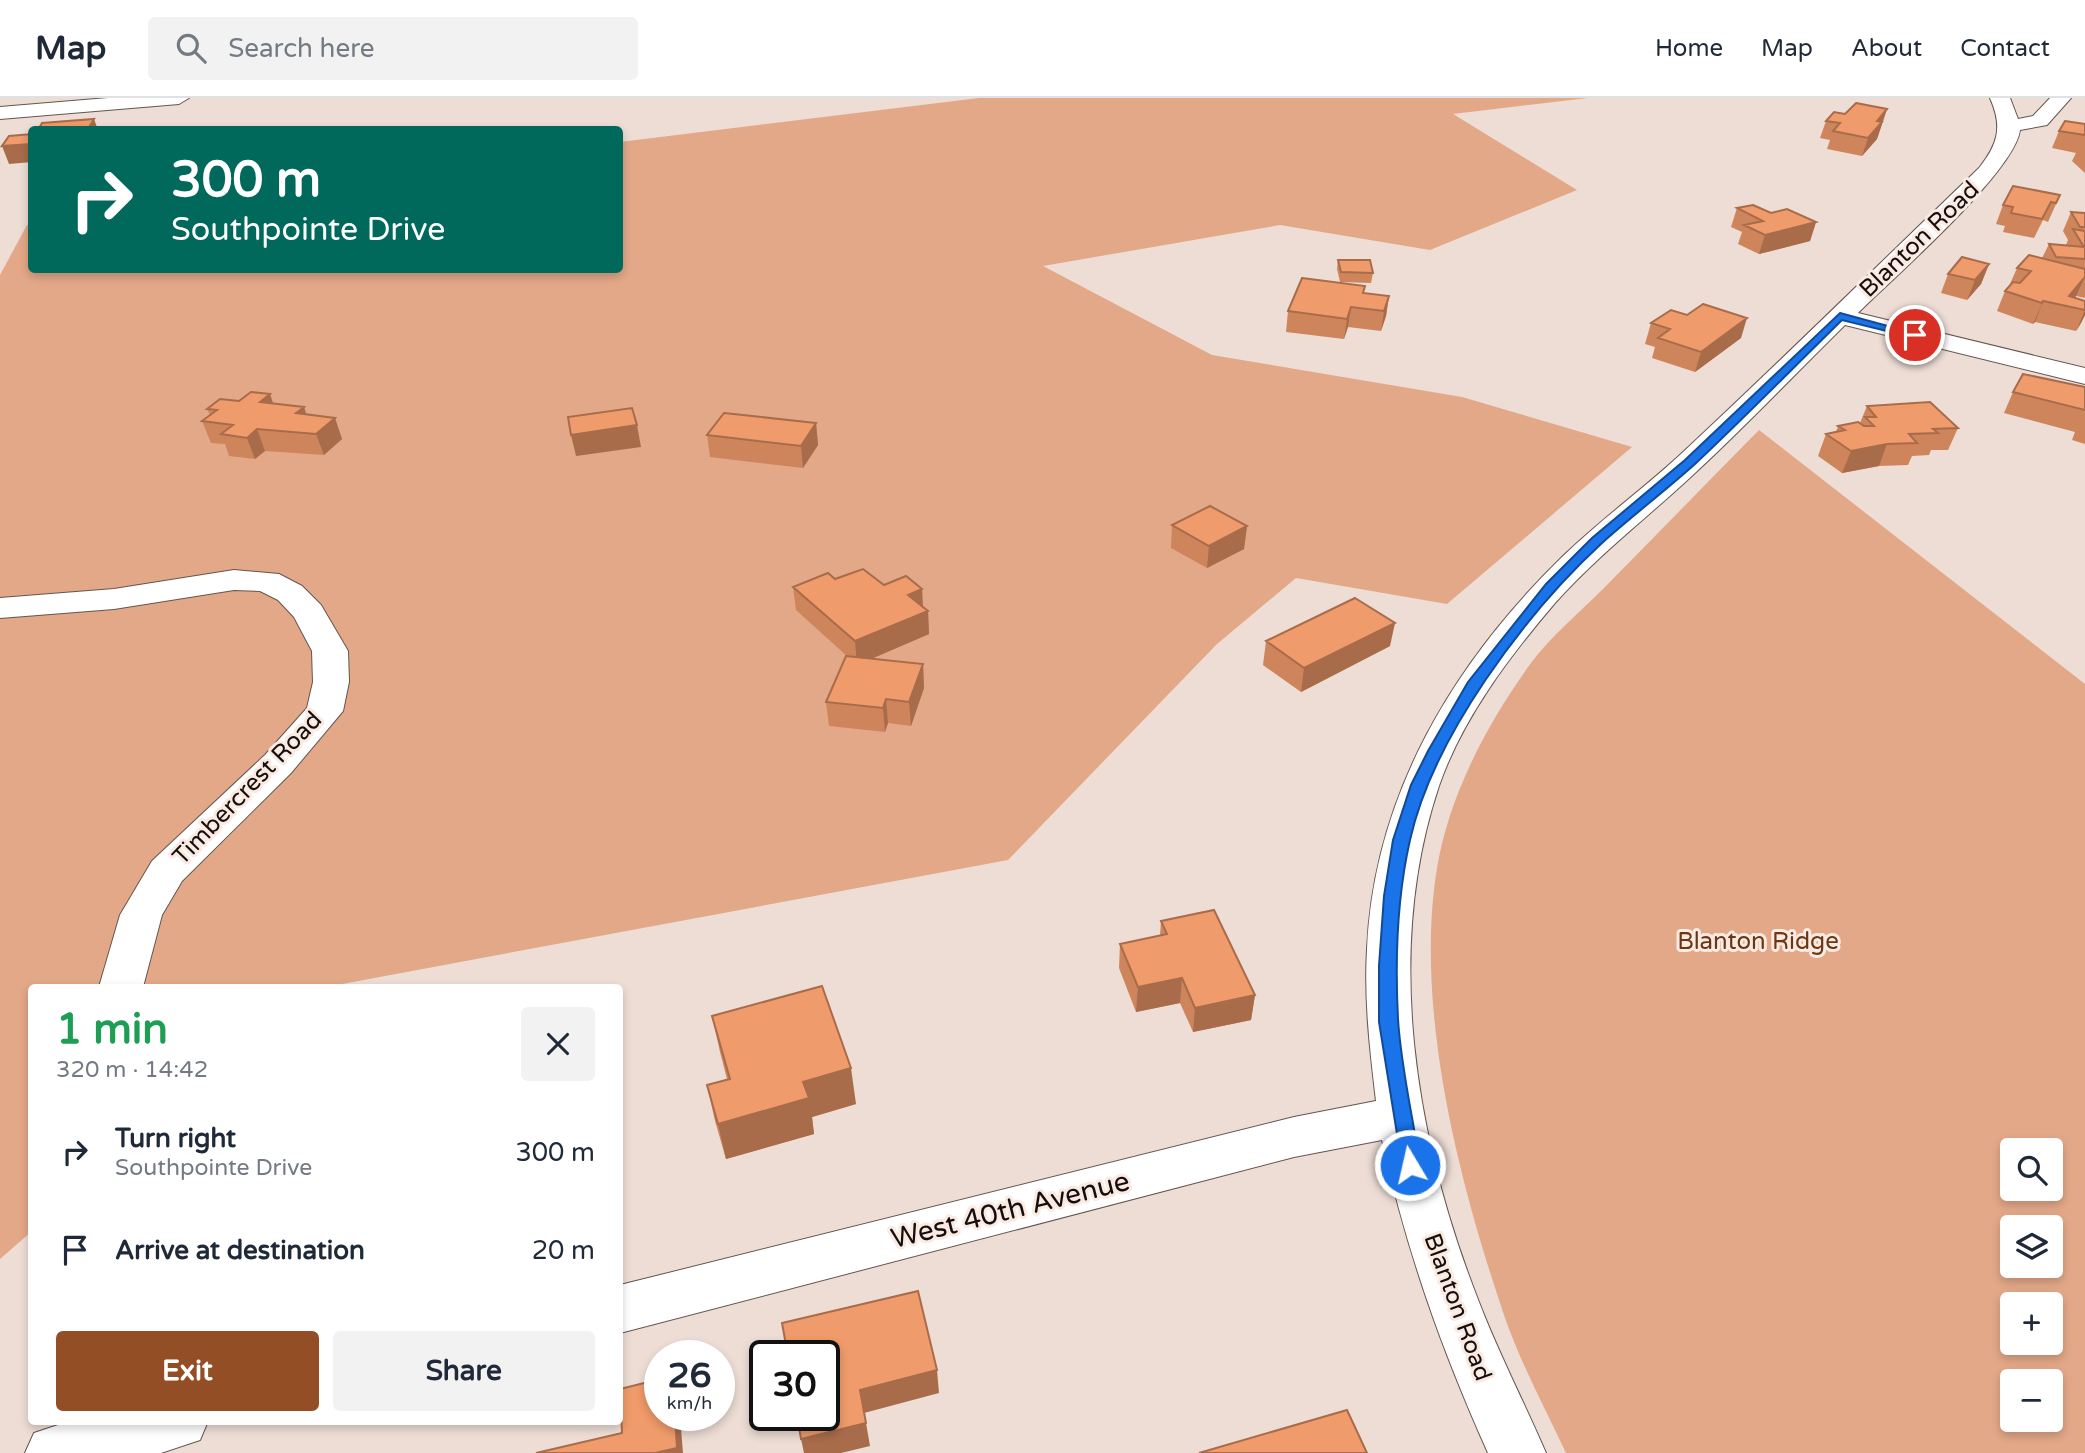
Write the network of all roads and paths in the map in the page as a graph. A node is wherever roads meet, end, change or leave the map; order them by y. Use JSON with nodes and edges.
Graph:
{"nodes":[{"id":1,"x":179,"y":98,"type":"edge"},
{"id":2,"x":2061,"y":98,"type":"edge"},
{"id":3,"x":2005,"y":112,"type":"edge"},
{"id":4,"x":0,"y":113,"type":"edge"},
{"id":5,"x":1840,"y":316,"type":"junction"},
{"id":6,"x":2085,"y":376,"type":"edge"},
{"id":7,"x":0,"y":608,"type":"edge"},
{"id":8,"x":122,"y":984,"type":"edge"},
{"id":9,"x":1402,"y":1116,"type":"junction"},
{"id":10,"x":623,"y":1308,"type":"edge"},
{"id":11,"x":157,"y":1425,"type":"edge"},
{"id":12,"x":63,"y":1441,"type":"edge"},
{"id":13,"x":1517,"y":1453,"type":"edge"}],
"edges":[{"from":1,"to":4,"type":"street"},
{"from":2,"to":3,"type":"street"},
{"from":3,"to":5,"type":"street","name":"Blanton Road"},
{"from":5,"to":6,"type":"street"},
{"from":5,"to":9,"type":"street","name":"Blanton Road"},
{"from":7,"to":8,"type":"street","name":"Timbercrest Road"},
{"from":9,"to":10,"type":"street","name":"West 40th Avenue"},
{"from":9,"to":13,"type":"street","name":"Blanton Road"},
{"from":11,"to":12,"type":"street"}]}
